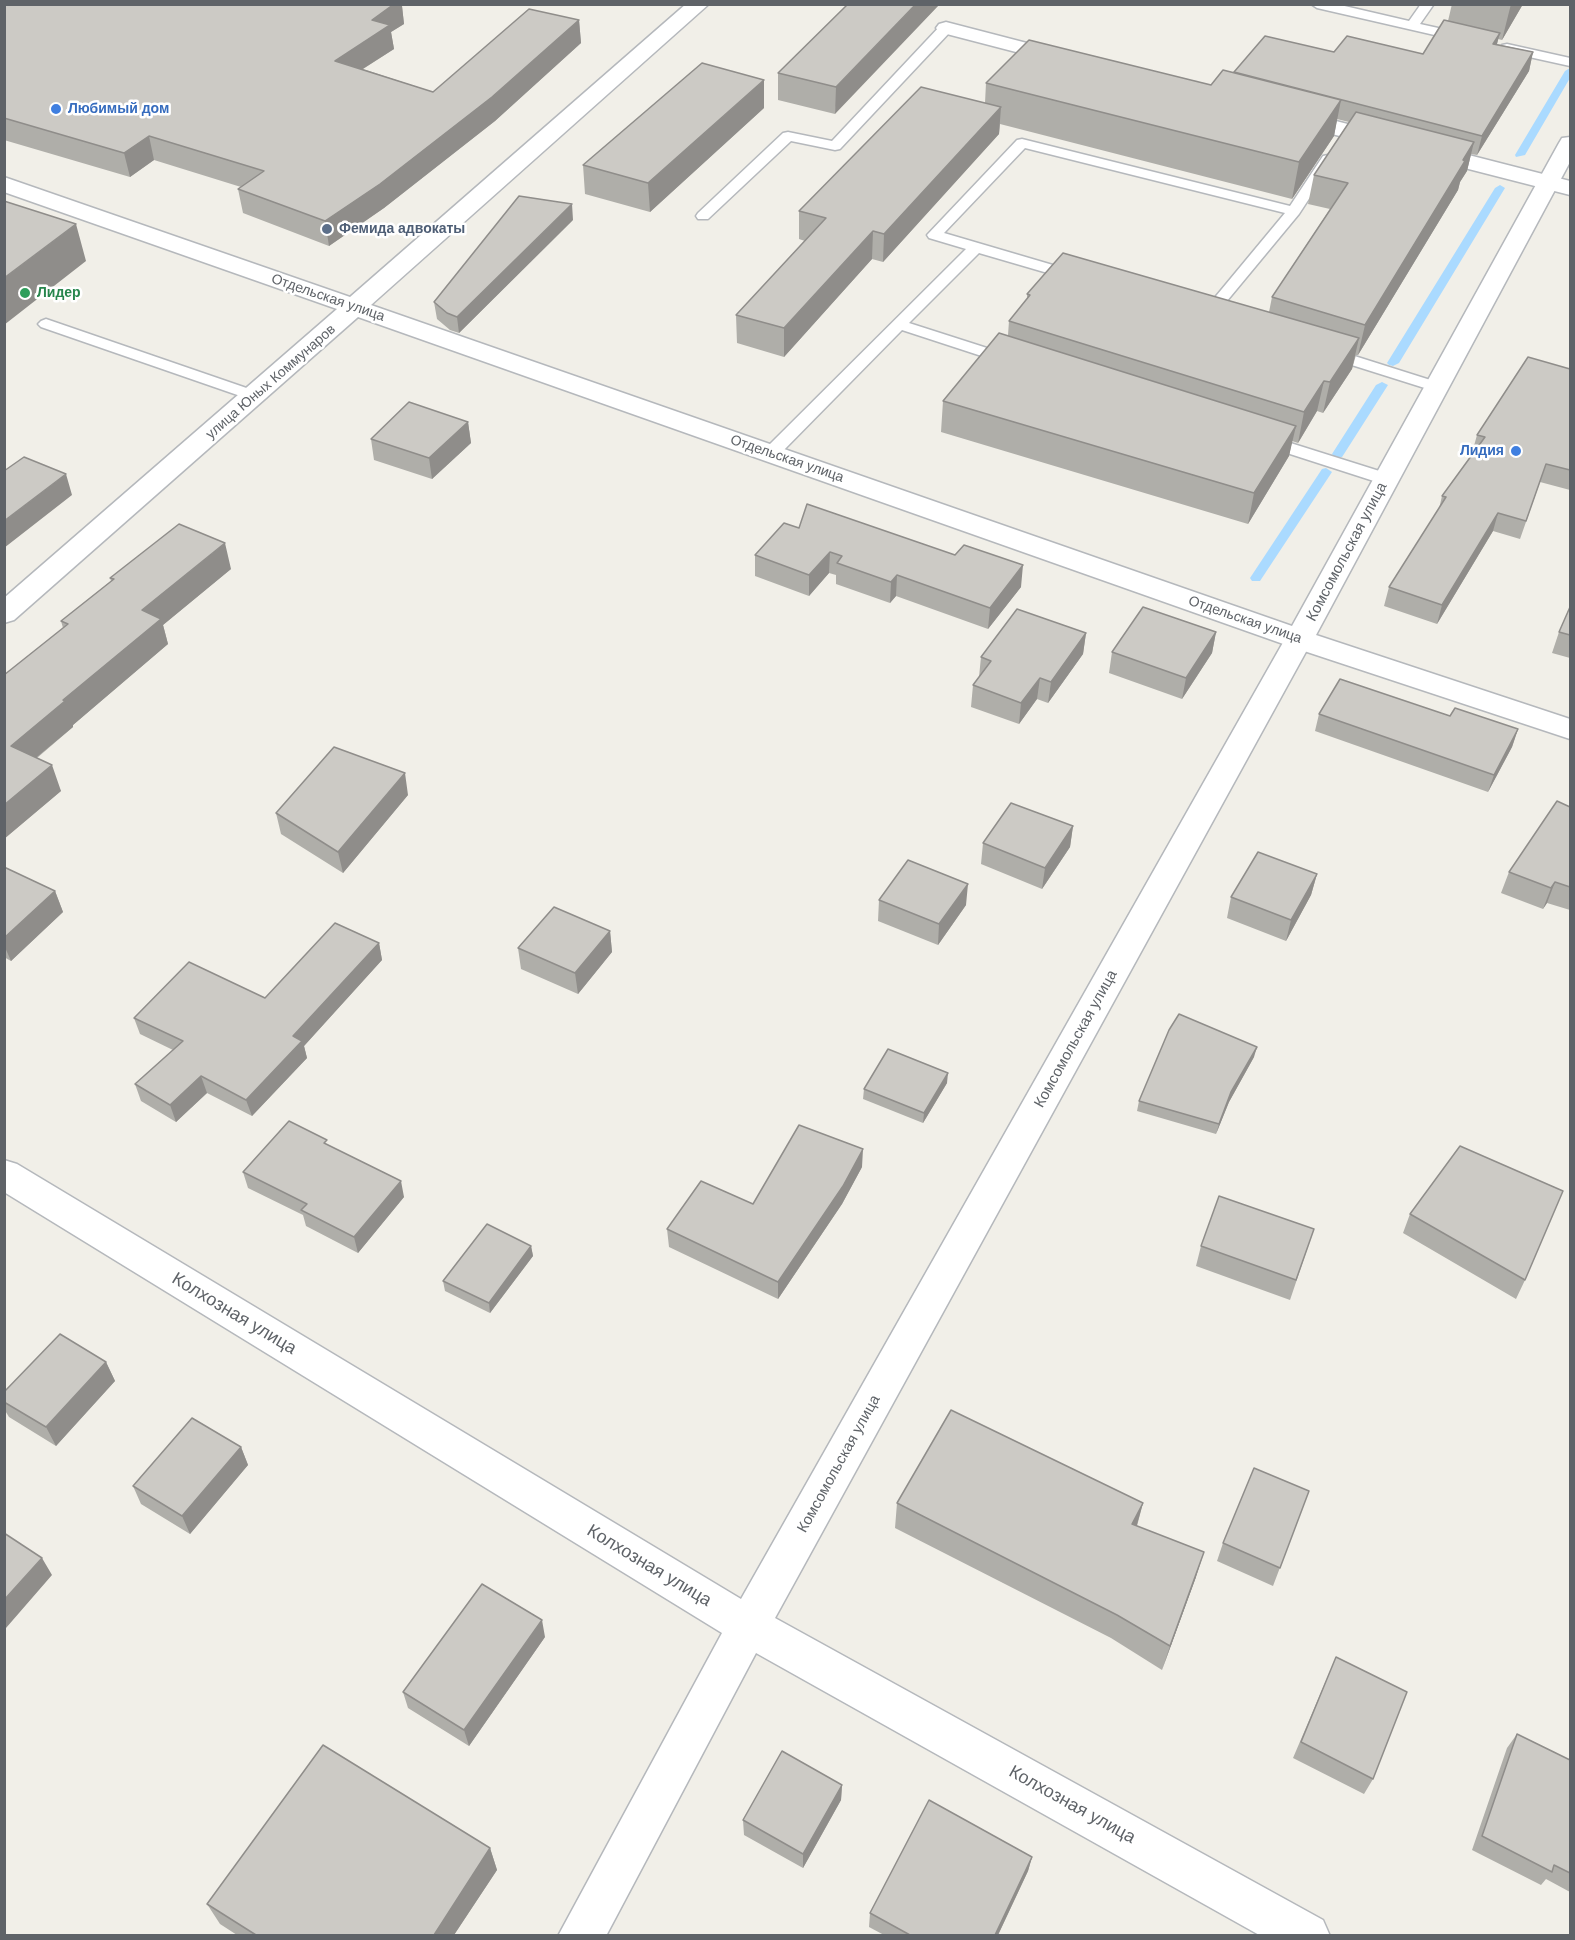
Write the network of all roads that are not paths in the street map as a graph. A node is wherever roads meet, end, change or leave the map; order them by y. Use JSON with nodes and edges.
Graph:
{"nodes":[{"id":1,"x":699,"y":4,"type":"edge"},
{"id":2,"x":1317,"y":4,"type":"edge"},
{"id":3,"x":1428,"y":4,"type":"edge"},
{"id":4,"x":1412,"y":26,"type":"junction"},
{"id":5,"x":946,"y":28,"type":"joint"},
{"id":6,"x":1570,"y":62,"type":"edge"},
{"id":7,"x":1083,"y":63,"type":"edge"},
{"id":8,"x":1278,"y":113,"type":"edge"},
{"id":9,"x":1341,"y":141,"type":"junction"},
{"id":10,"x":1570,"y":143,"type":"edge"},
{"id":11,"x":4,"y":184,"type":"edge"},
{"id":12,"x":1559,"y":185,"type":"edge"},
{"id":13,"x":1294,"y":211,"type":"junction"},
{"id":14,"x":703,"y":216,"type":"dead end"},
{"id":15,"x":976,"y":247,"type":"junction"},
{"id":16,"x":1086,"y":279,"type":"edge"},
{"id":17,"x":356,"y":308,"type":"junction"},
{"id":18,"x":1207,"y":316,"type":"edge"},
{"id":19,"x":46,"y":324,"type":"dead end"},
{"id":20,"x":898,"y":324,"type":"junction"},
{"id":21,"x":1306,"y":346,"type":"edge"},
{"id":22,"x":1023,"y":364,"type":"edge"},
{"id":23,"x":1437,"y":387,"type":"junction"},
{"id":24,"x":255,"y":396,"type":"junction"},
{"id":25,"x":1250,"y":436,"type":"edge"},
{"id":26,"x":771,"y":453,"type":"junction"},
{"id":27,"x":1386,"y":479,"type":"junction"},
{"id":28,"x":4,"y":615,"type":"edge"},
{"id":29,"x":1299,"y":639,"type":"junction"},
{"id":30,"x":1570,"y":729,"type":"edge"},
{"id":31,"x":4,"y":1174,"type":"edge"},
{"id":32,"x":748,"y":1626,"type":"junction"},
{"id":33,"x":581,"y":1935,"type":"edge"},
{"id":34,"x":1307,"y":1935,"type":"edge"}],
"edges":[{"from":1,"to":17,"type":"street","name":"улица Юных Коммунаров"},
{"from":2,"to":4,"type":"lane"},
{"from":3,"to":4,"type":"lane"},
{"from":4,"to":6,"type":"lane"},
{"from":5,"to":7,"type":"street"},
{"from":5,"to":14,"type":"lane"},
{"from":8,"to":9,"type":"street"},
{"from":9,"to":12,"type":"street"},
{"from":9,"to":13,"type":"lane"},
{"from":10,"to":12,"type":"street","name":"Комсомольская улица"},
{"from":11,"to":17,"type":"street","name":"Отдельская улица"},
{"from":12,"to":23,"type":"street","name":"Комсомольская улица"},
{"from":13,"to":15,"type":"lane"},
{"from":13,"to":18,"type":"lane"},
{"from":15,"to":16,"type":"lane"},
{"from":15,"to":20,"type":"lane"},
{"from":17,"to":24,"type":"street","name":"улица Юных Коммунаров"},
{"from":17,"to":26,"type":"street","name":"Отдельская улица"},
{"from":19,"to":24,"type":"lane"},
{"from":20,"to":22,"type":"lane"},
{"from":20,"to":26,"type":"lane"},
{"from":21,"to":23,"type":"lane"},
{"from":23,"to":27,"type":"street","name":"Комсомольская улица"},
{"from":24,"to":28,"type":"street","name":"улица Юных Коммунаров"},
{"from":25,"to":27,"type":"lane"},
{"from":26,"to":29,"type":"street","name":"Отдельская улица"},
{"from":27,"to":29,"type":"street","name":"Комсомольская улица"},
{"from":29,"to":30,"type":"street","name":"Отдельская улица"},
{"from":29,"to":32,"type":"street","name":"Комсомольская улица"},
{"from":31,"to":32,"type":"street","name":"Колхозная улица"},
{"from":32,"to":33,"type":"street","name":"Комсомольская улица"},
{"from":32,"to":34,"type":"street","name":"Колхозная улица"}]}
